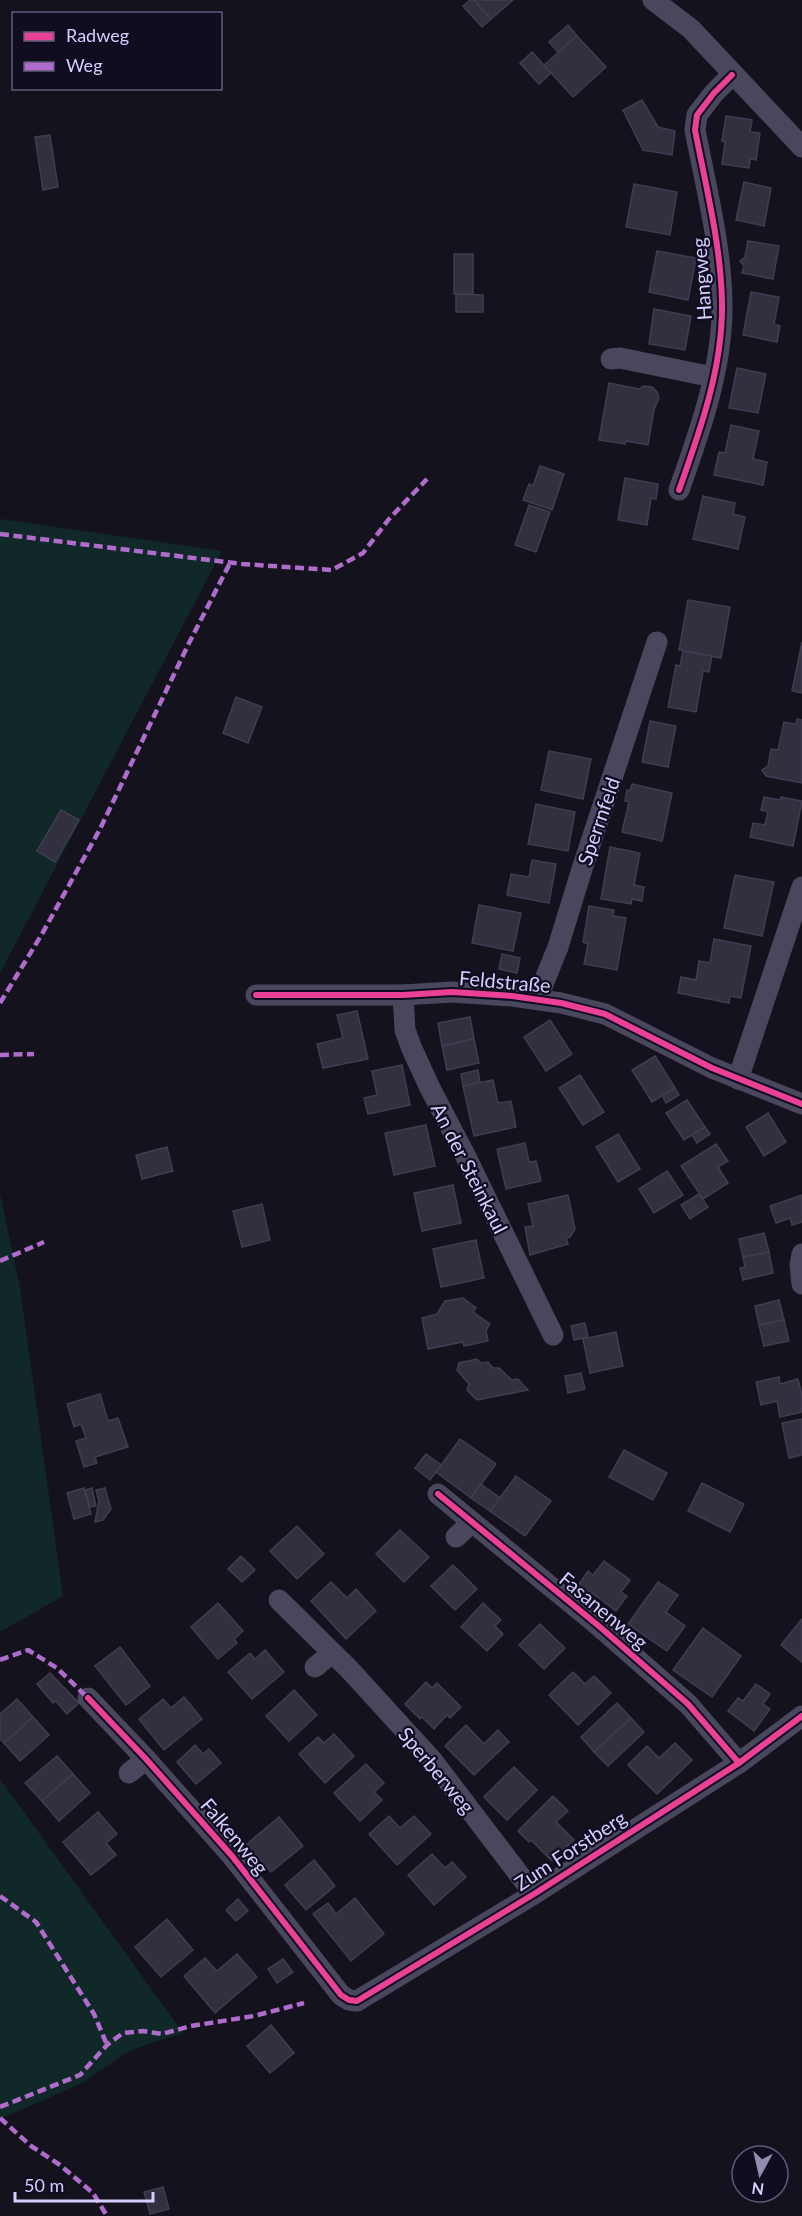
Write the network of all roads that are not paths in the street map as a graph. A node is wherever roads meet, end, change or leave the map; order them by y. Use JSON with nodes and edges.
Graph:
{"nodes":[{"id":1,"x":653,"y":0,"type":"edge"},
{"id":2,"x":732,"y":75,"type":"junction"},
{"id":3,"x":802,"y":147,"type":"edge"},
{"id":4,"x":611,"y":359,"type":"dead end"},
{"id":5,"x":713,"y":377,"type":"junction"},
{"id":6,"x":679,"y":490,"type":"dead end"},
{"id":7,"x":657,"y":642,"type":"dead end"},
{"id":8,"x":802,"y":887,"type":"edge"},
{"id":9,"x":256,"y":995,"type":"dead end"},
{"id":10,"x":403,"y":995,"type":"junction"},
{"id":11,"x":537,"y":999,"type":"junction"},
{"id":12,"x":738,"y":1079,"type":"junction"},
{"id":13,"x":802,"y":1104,"type":"edge"},
{"id":14,"x":802,"y":1254,"type":"edge"},
{"id":15,"x":802,"y":1284,"type":"edge"},
{"id":16,"x":553,"y":1335,"type":"dead end"},
{"id":17,"x":438,"y":1494,"type":"dead end"},
{"id":18,"x":472,"y":1522,"type":"junction"},
{"id":19,"x":456,"y":1537,"type":"dead end"},
{"id":20,"x":279,"y":1600,"type":"dead end"},
{"id":21,"x":332,"y":1653,"type":"junction"},
{"id":22,"x":315,"y":1667,"type":"dead end"},
{"id":23,"x":88,"y":1698,"type":"dead end"},
{"id":24,"x":802,"y":1716,"type":"edge"},
{"id":25,"x":146,"y":1759,"type":"junction"},
{"id":26,"x":739,"y":1763,"type":"junction"},
{"id":27,"x":129,"y":1773,"type":"dead end"},
{"id":28,"x":534,"y":1894,"type":"junction"},
{"id":29,"x":350,"y":2000,"type":"joint"}],
"edges":[{"from":1,"to":2,"type":"street"},
{"from":2,"to":3,"type":"street"},
{"from":2,"to":5,"type":"street","name":"Hangweg"},
{"from":4,"to":5,"type":"street"},
{"from":5,"to":6,"type":"street","name":"Hangweg"},
{"from":7,"to":11,"type":"street","name":"Sperrnfeld"},
{"from":8,"to":12,"type":"street"},
{"from":9,"to":10,"type":"street","name":"Feldstraße"},
{"from":10,"to":11,"type":"street","name":"Feldstraße"},
{"from":10,"to":16,"type":"street","name":"An der Steinkaul"},
{"from":11,"to":12,"type":"street","name":"Feldstraße"},
{"from":12,"to":13,"type":"street","name":"Feldstraße"},
{"from":14,"to":15,"type":"street"},
{"from":17,"to":18,"type":"street","name":"Fasanenweg"},
{"from":18,"to":19,"type":"street"},
{"from":18,"to":26,"type":"street","name":"Fasanenweg"},
{"from":20,"to":21,"type":"street","name":"Sperberweg"},
{"from":21,"to":22,"type":"street"},
{"from":21,"to":28,"type":"street","name":"Sperberweg"},
{"from":23,"to":25,"type":"street","name":"Falkenweg"},
{"from":24,"to":26,"type":"street","name":"Zum Forstberg"},
{"from":25,"to":27,"type":"street"},
{"from":25,"to":29,"type":"street","name":"Falkenweg"},
{"from":26,"to":28,"type":"street","name":"Zum Forstberg"},
{"from":28,"to":29,"type":"street","name":"Zum Forstberg"}]}
